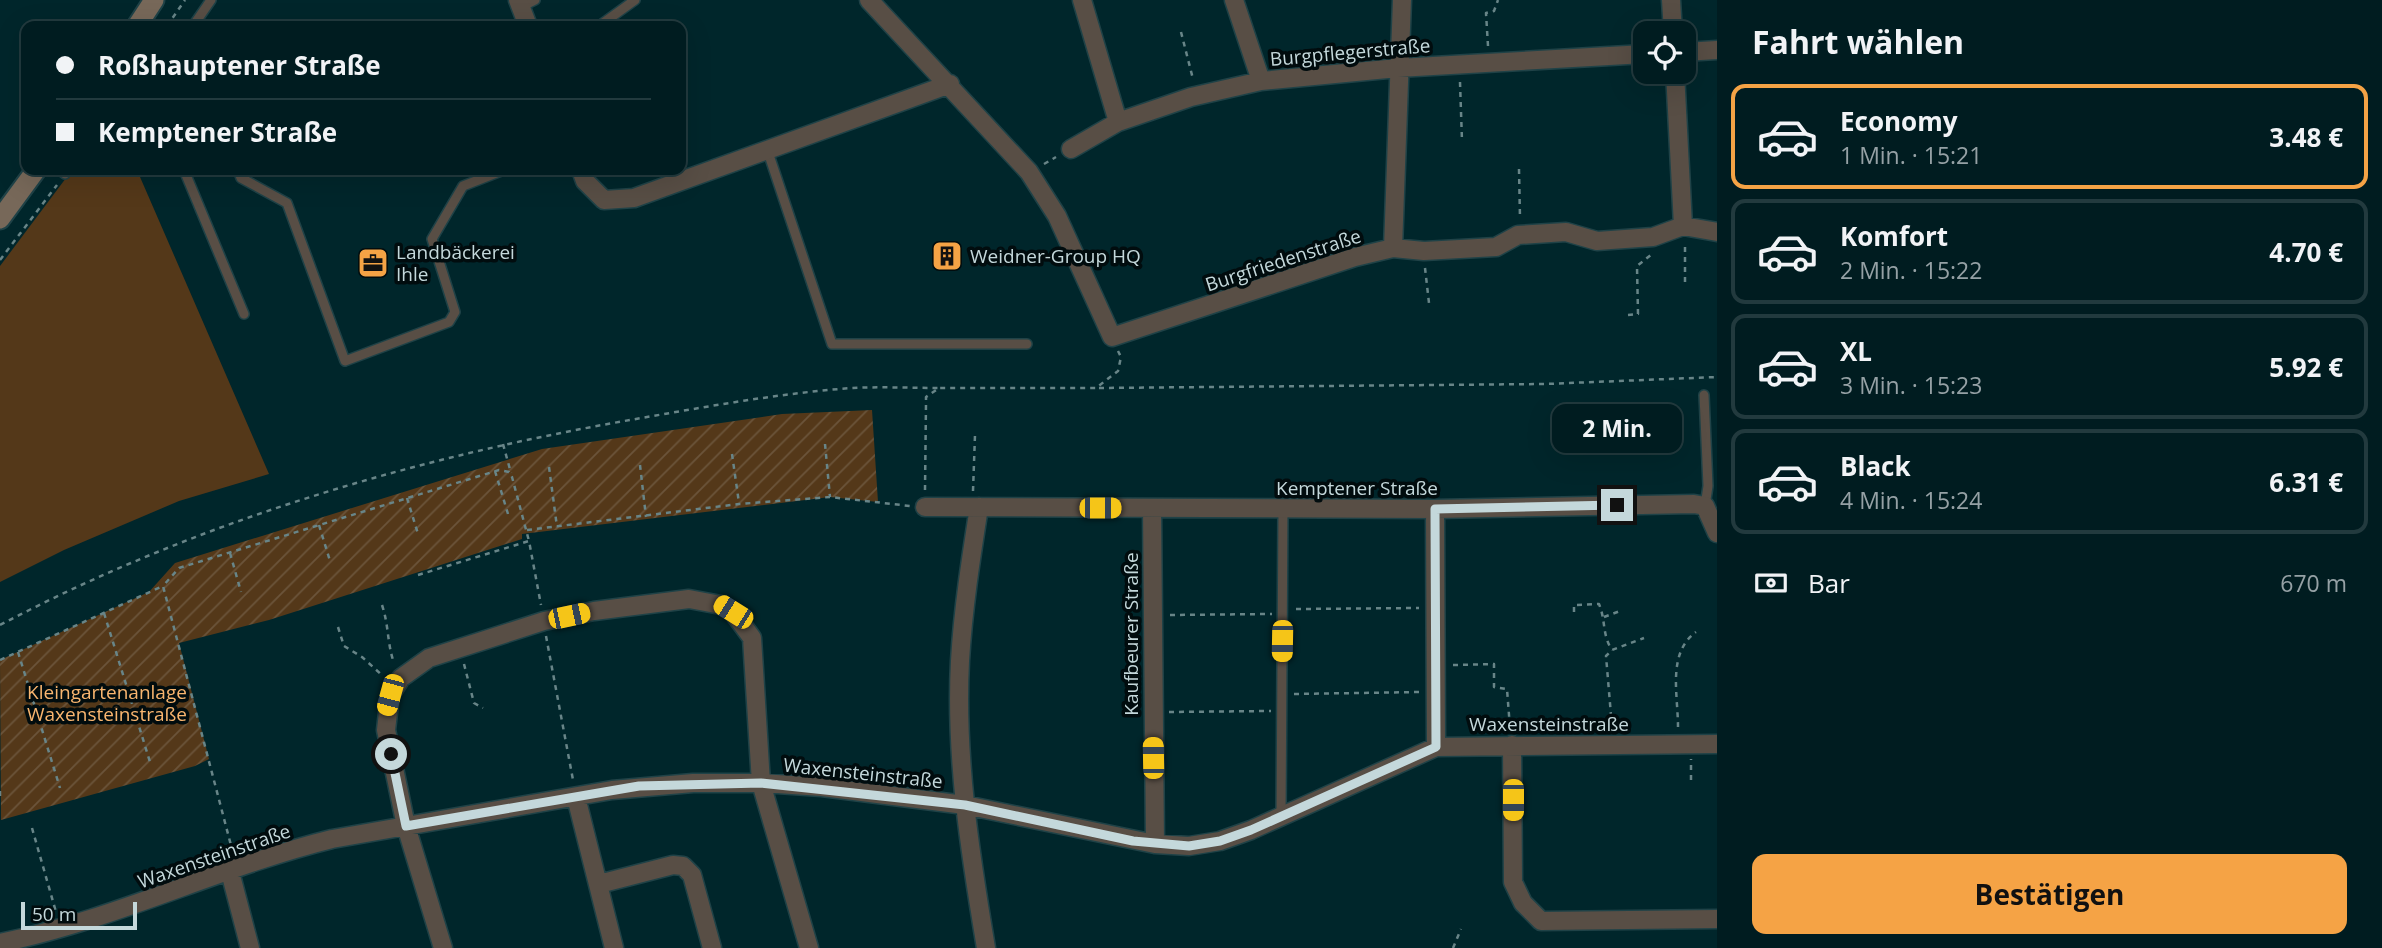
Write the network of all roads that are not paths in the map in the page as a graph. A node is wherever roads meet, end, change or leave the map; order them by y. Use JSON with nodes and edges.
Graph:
{"nodes":[{"id":1,"x":154,"y":0,"type":"edge"},
{"id":2,"x":211,"y":0,"type":"edge"},
{"id":3,"x":635,"y":0,"type":"edge"},
{"id":4,"x":869,"y":0,"type":"edge"},
{"id":5,"x":1082,"y":0,"type":"edge"},
{"id":6,"x":1234,"y":0,"type":"edge"},
{"id":7,"x":1402,"y":0,"type":"edge"},
{"id":8,"x":1671,"y":0,"type":"edge"},
{"id":9,"x":525,"y":2,"type":"edge"},
{"id":10,"x":140,"y":21,"type":"edge"},
{"id":11,"x":196,"y":21,"type":"edge"},
{"id":12,"x":527,"y":21,"type":"edge"},
{"id":13,"x":606,"y":21,"type":"edge"},
{"id":14,"x":1672,"y":21,"type":"edge"},
{"id":15,"x":1717,"y":50,"type":"edge"},
{"id":16,"x":1696,"y":51,"type":"edge"},
{"id":17,"x":1633,"y":55,"type":"edge"},
{"id":18,"x":1398,"y":68,"type":"junction"},
{"id":19,"x":1261,"y":80,"type":"junction"},
{"id":20,"x":950,"y":84,"type":"junction"},
{"id":21,"x":1676,"y":84,"type":"edge"},
{"id":22,"x":1118,"y":122,"type":"junction"},
{"id":23,"x":1071,"y":149,"type":"road end"},
{"id":24,"x":768,"y":152,"type":"junction"},
{"id":25,"x":32,"y":175,"type":"edge"},
{"id":26,"x":186,"y":175,"type":"edge"},
{"id":27,"x":240,"y":175,"type":"edge"},
{"id":28,"x":491,"y":175,"type":"edge"},
{"id":29,"x":583,"y":175,"type":"edge"},
{"id":30,"x":0,"y":219,"type":"edge"},
{"id":31,"x":1685,"y":226,"type":"junction"},
{"id":32,"x":1717,"y":232,"type":"edge"},
{"id":33,"x":1393,"y":248,"type":"junction"},
{"id":34,"x":244,"y":314,"type":"dead end"},
{"id":35,"x":1027,"y":344,"type":"dead end"},
{"id":36,"x":1704,"y":395,"type":"dead end"},
{"id":37,"x":1712,"y":486,"type":"edge"},
{"id":38,"x":925,"y":506,"type":"road end"},
{"id":39,"x":1705,"y":506,"type":"junction"},
{"id":40,"x":976,"y":507,"type":"junction"},
{"id":41,"x":1153,"y":508,"type":"junction"},
{"id":42,"x":1283,"y":508,"type":"junction"},
{"id":43,"x":1435,"y":509,"type":"junction"},
{"id":44,"x":1717,"y":533,"type":"edge"},
{"id":45,"x":1717,"y":744,"type":"edge"},
{"id":46,"x":1511,"y":745,"type":"junction"},
{"id":47,"x":1436,"y":747,"type":"junction"},
{"id":48,"x":761,"y":783,"type":"junction"},
{"id":49,"x":576,"y":797,"type":"junction"},
{"id":50,"x":965,"y":805,"type":"junction"},
{"id":51,"x":1281,"y":817,"type":"junction"},
{"id":52,"x":406,"y":826,"type":"junction"},
{"id":53,"x":1155,"y":844,"type":"junction"},
{"id":54,"x":233,"y":867,"type":"junction"},
{"id":55,"x":599,"y":884,"type":"junction"},
{"id":56,"x":1717,"y":919,"type":"edge"},
{"id":57,"x":0,"y":943,"type":"edge"},
{"id":58,"x":250,"y":948,"type":"edge"},
{"id":59,"x":443,"y":948,"type":"edge"},
{"id":60,"x":614,"y":948,"type":"edge"},
{"id":61,"x":712,"y":948,"type":"edge"},
{"id":62,"x":809,"y":948,"type":"edge"},
{"id":63,"x":985,"y":948,"type":"edge"}],
"edges":[{"from":1,"to":10,"type":"main road"},
{"from":2,"to":11,"type":"lane"},
{"from":3,"to":13,"type":"lane"},
{"from":4,"to":20,"type":"street"},
{"from":5,"to":22,"type":"street"},
{"from":6,"to":19,"type":"street"},
{"from":7,"to":18,"type":"street"},
{"from":8,"to":14,"type":"street"},
{"from":9,"to":12,"type":"street"},
{"from":15,"to":16,"type":"street"},
{"from":17,"to":18,"type":"street","name":"Burgpflegerstraße"},
{"from":18,"to":19,"type":"street","name":"Burgpflegerstraße"},
{"from":18,"to":33,"type":"street"},
{"from":19,"to":22,"type":"street","name":"Burgpflegerstraße"},
{"from":20,"to":24,"type":"street"},
{"from":20,"to":33,"type":"street","name":"Burgfriedenstraße"},
{"from":21,"to":31,"type":"street"},
{"from":22,"to":23,"type":"street","name":"Burgpflegerstraße"},
{"from":24,"to":29,"type":"street"},
{"from":24,"to":35,"type":"lane"},
{"from":25,"to":30,"type":"main road"},
{"from":26,"to":34,"type":"lane"},
{"from":27,"to":28,"type":"lane"},
{"from":31,"to":32,"type":"street"},
{"from":31,"to":33,"type":"street","name":"Burgfriedenstraße"},
{"from":36,"to":37,"type":"lane"},
{"from":37,"to":39,"type":"lane"},
{"from":38,"to":40,"type":"street","name":"Kemptener Straße"},
{"from":39,"to":43,"type":"street","name":"Kemptener Straße"},
{"from":39,"to":44,"type":"street"},
{"from":40,"to":41,"type":"street","name":"Kemptener Straße"},
{"from":40,"to":50,"type":"street"},
{"from":41,"to":42,"type":"street","name":"Kemptener Straße"},
{"from":41,"to":53,"type":"street","name":"Kaufbeurer Straße"},
{"from":42,"to":43,"type":"street","name":"Kemptener Straße"},
{"from":42,"to":51,"type":"lane"},
{"from":43,"to":47,"type":"street"},
{"from":45,"to":46,"type":"street","name":"Waxensteinstraße"},
{"from":46,"to":47,"type":"street","name":"Waxensteinstraße"},
{"from":46,"to":56,"type":"street"},
{"from":47,"to":51,"type":"street","name":"Waxensteinstraße"},
{"from":48,"to":49,"type":"street","name":"Waxensteinstraße"},
{"from":48,"to":50,"type":"street","name":"Waxensteinstraße"},
{"from":48,"to":52,"type":"street"},
{"from":48,"to":62,"type":"street"},
{"from":49,"to":52,"type":"street","name":"Waxensteinstraße"},
{"from":49,"to":55,"type":"street"},
{"from":50,"to":53,"type":"street","name":"Waxensteinstraße"},
{"from":50,"to":63,"type":"street"},
{"from":51,"to":53,"type":"street","name":"Waxensteinstraße"},
{"from":52,"to":54,"type":"street","name":"Waxensteinstraße"},
{"from":52,"to":59,"type":"street"},
{"from":54,"to":57,"type":"street","name":"Waxensteinstraße"},
{"from":54,"to":58,"type":"street"},
{"from":55,"to":60,"type":"street"},
{"from":55,"to":61,"type":"street"}]}
